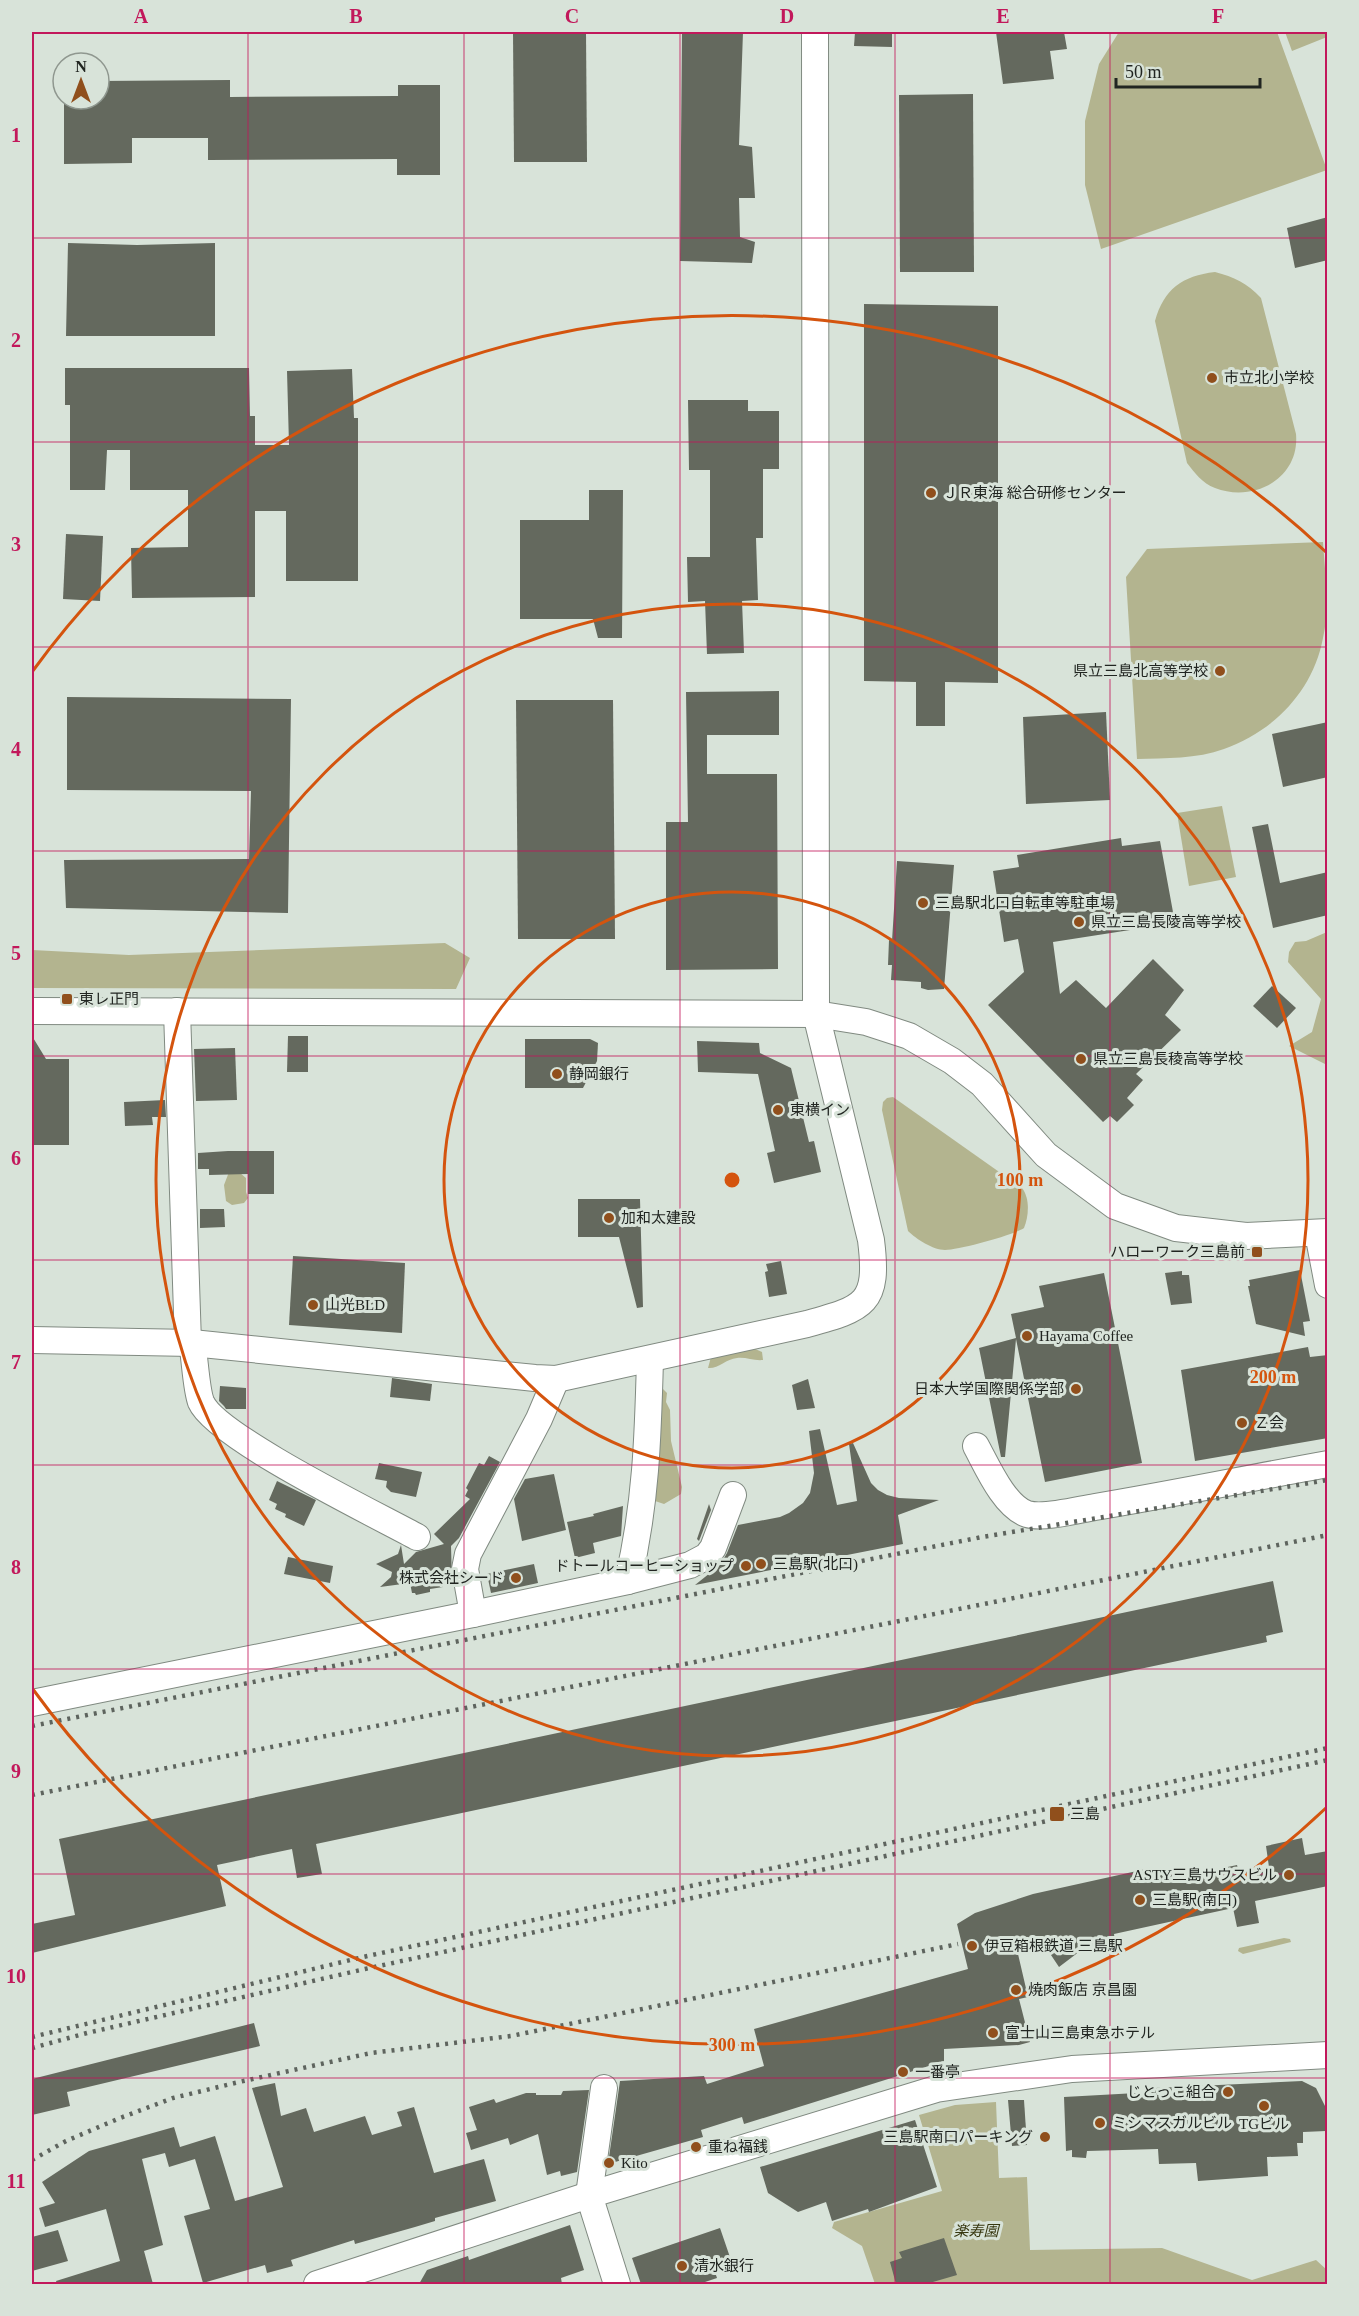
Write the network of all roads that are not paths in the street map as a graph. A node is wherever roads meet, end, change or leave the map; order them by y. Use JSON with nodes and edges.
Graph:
{"nodes":[{"id":1,"x":815,"y":32,"type":"edge"},
{"id":2,"x":32,"y":1011,"type":"edge"},
{"id":3,"x":177,"y":1011,"type":"junction"},
{"id":4,"x":816,"y":1014,"type":"junction"},
{"id":5,"x":1323,"y":1232,"type":"edge"},
{"id":6,"x":1328,"y":1285,"type":"edge"},
{"id":7,"x":32,"y":1340,"type":"edge"},
{"id":8,"x":190,"y":1343,"type":"junction"},
{"id":9,"x":650,"y":1359,"type":"junction"},
{"id":10,"x":556,"y":1379,"type":"junction"},
{"id":11,"x":976,"y":1446,"type":"dead end"},
{"id":12,"x":1328,"y":1464,"type":"edge"},
{"id":13,"x":733,"y":1496,"type":"dead end"},
{"id":14,"x":417,"y":1537,"type":"dead end"},
{"id":15,"x":628,"y":1581,"type":"junction"},
{"id":16,"x":473,"y":1614,"type":"junction"},
{"id":17,"x":32,"y":1703,"type":"edge"},
{"id":18,"x":1328,"y":2055,"type":"edge"},
{"id":19,"x":604,"y":2088,"type":"dead end"},
{"id":20,"x":589,"y":2195,"type":"junction"},
{"id":21,"x":317,"y":2284,"type":"edge"},
{"id":22,"x":616,"y":2284,"type":"edge"}],
"edges":[{"from":1,"to":4,"type":"street"},
{"from":2,"to":3,"type":"street"},
{"from":3,"to":4,"type":"street"},
{"from":3,"to":8,"type":"street"},
{"from":4,"to":5,"type":"street"},
{"from":4,"to":9,"type":"street"},
{"from":5,"to":6,"type":"street"},
{"from":7,"to":8,"type":"street"},
{"from":8,"to":10,"type":"street"},
{"from":8,"to":14,"type":"street"},
{"from":9,"to":10,"type":"street"},
{"from":9,"to":15,"type":"street"},
{"from":10,"to":16,"type":"street"},
{"from":11,"to":12,"type":"street"},
{"from":13,"to":15,"type":"street"},
{"from":15,"to":16,"type":"street"},
{"from":16,"to":17,"type":"street"},
{"from":18,"to":20,"type":"street"},
{"from":19,"to":20,"type":"street"},
{"from":20,"to":21,"type":"street"},
{"from":20,"to":22,"type":"street"}]}
